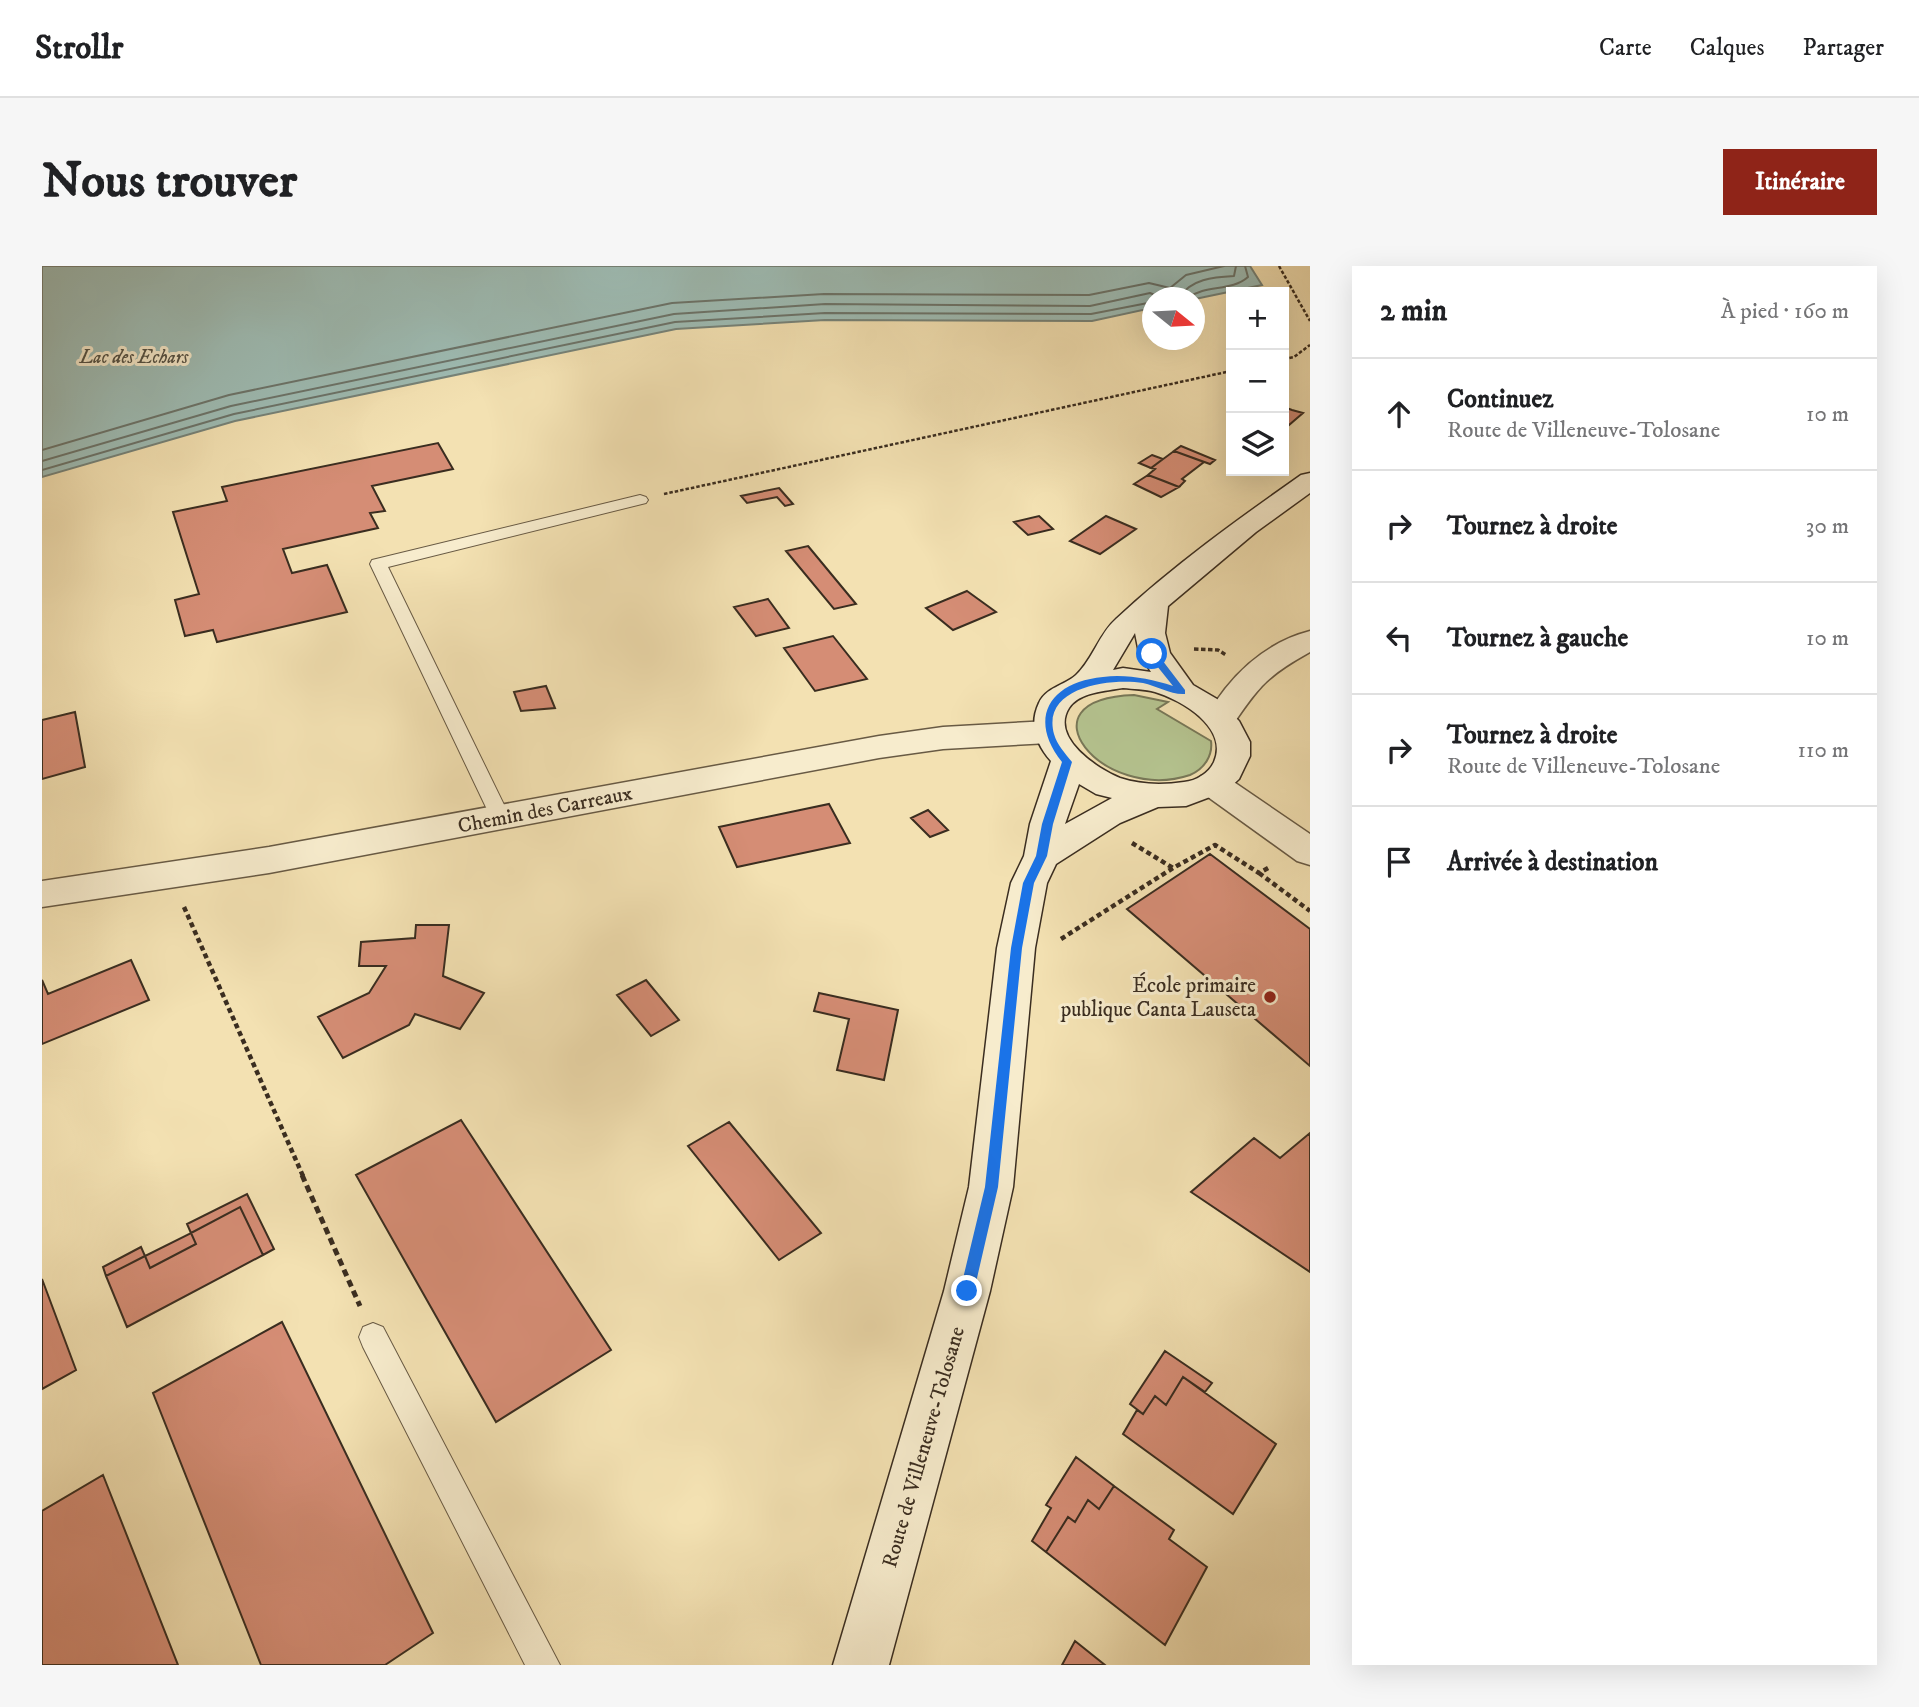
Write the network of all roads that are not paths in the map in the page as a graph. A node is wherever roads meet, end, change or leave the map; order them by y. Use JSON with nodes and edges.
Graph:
{"nodes":[{"id":1,"x":1310,"y":481,"type":"edge"},
{"id":2,"x":640,"y":499,"type":"road end"},
{"id":3,"x":1153,"y":605,"type":"junction"},
{"id":4,"x":1310,"y":640,"type":"edge"},
{"id":5,"x":1086,"y":683,"type":"junction"},
{"id":6,"x":1182,"y":692,"type":"junction"},
{"id":7,"x":1221,"y":719,"type":"junction"},
{"id":8,"x":1049,"y":732,"type":"junction"},
{"id":9,"x":1067,"y":762,"type":"junction"},
{"id":10,"x":1213,"y":785,"type":"junction"},
{"id":11,"x":1152,"y":796,"type":"junction"},
{"id":12,"x":500,"y":817,"type":"junction"},
{"id":13,"x":1042,"y":856,"type":"junction"},
{"id":14,"x":1294,"y":857,"type":"edge"},
{"id":15,"x":42,"y":894,"type":"edge"},
{"id":16,"x":373,"y":1337,"type":"road end"},
{"id":17,"x":542,"y":1665,"type":"edge"},
{"id":18,"x":861,"y":1665,"type":"edge"}],
"edges":[{"from":1,"to":3,"type":"street"},
{"from":2,"to":12,"type":"lane"},
{"from":3,"to":5,"type":"street"},
{"from":3,"to":6,"type":"street"},
{"from":4,"to":7,"type":"street"},
{"from":5,"to":6,"type":"street"},
{"from":5,"to":8,"type":"street"},
{"from":6,"to":7,"type":"street"},
{"from":7,"to":10,"type":"street"},
{"from":8,"to":9,"type":"street"},
{"from":8,"to":12,"type":"street","name":"Chemin des Carreaux"},
{"from":9,"to":11,"type":"street"},
{"from":9,"to":13,"type":"street","name":"Route de Villeneuve-Tolosane"},
{"from":10,"to":11,"type":"street"},
{"from":10,"to":14,"type":"street"},
{"from":11,"to":13,"type":"street"},
{"from":12,"to":15,"type":"street","name":"Chemin des Carreaux"},
{"from":13,"to":18,"type":"street","name":"Route de Villeneuve-Tolosane"},
{"from":16,"to":17,"type":"lane"}]}
